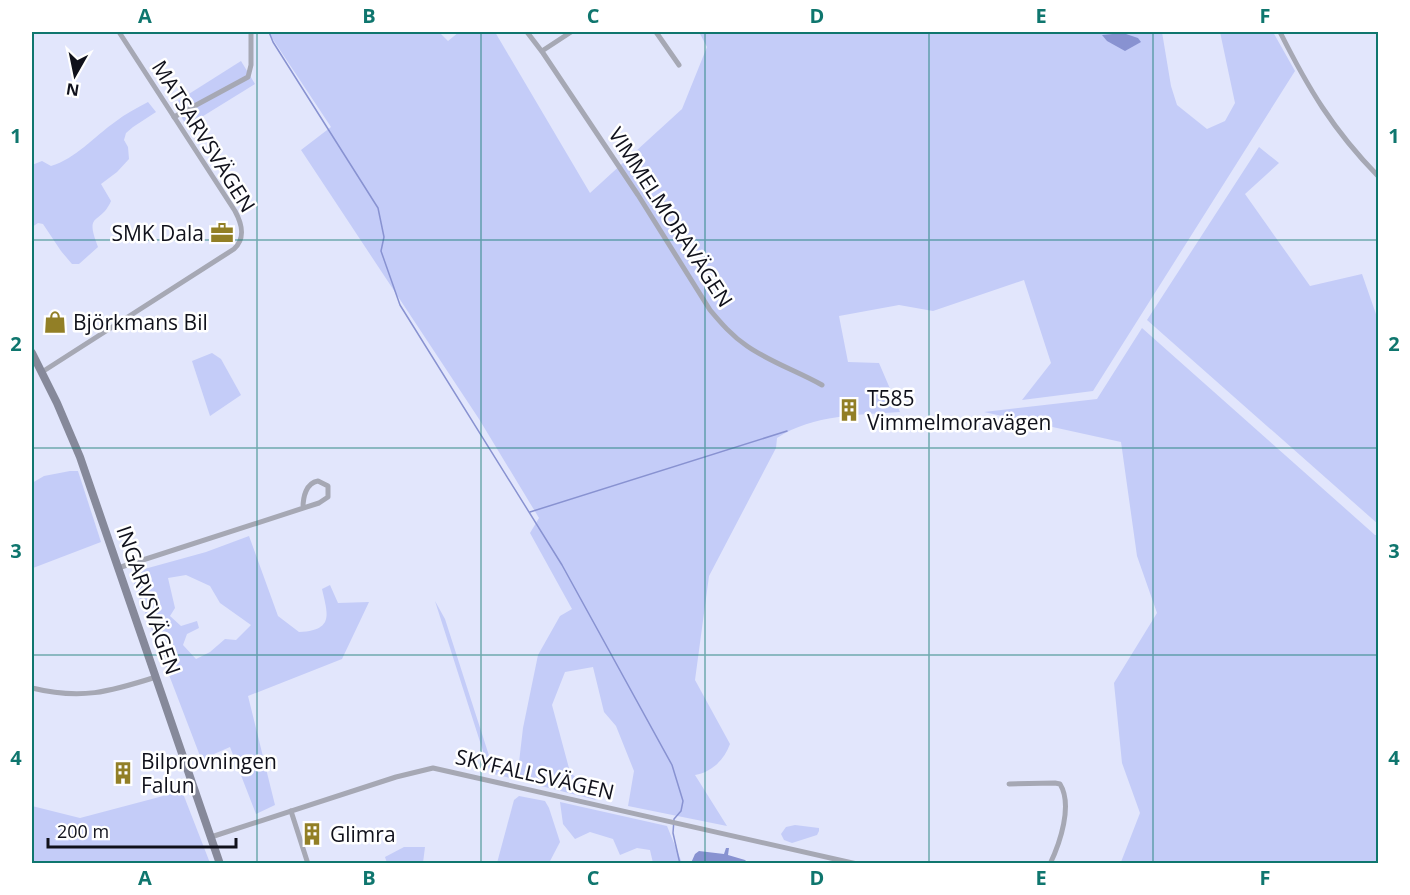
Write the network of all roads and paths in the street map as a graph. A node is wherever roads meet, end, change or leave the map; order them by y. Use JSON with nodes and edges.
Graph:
{"nodes":[{"id":1,"x":119,"y":32,"type":"edge"},
{"id":2,"x":251,"y":32,"type":"edge"},
{"id":3,"x":527,"y":32,"type":"edge"},
{"id":4,"x":571,"y":32,"type":"edge"},
{"id":5,"x":657,"y":32,"type":"edge"},
{"id":6,"x":1280,"y":32,"type":"edge"},
{"id":7,"x":542,"y":51,"type":"junction"},
{"id":8,"x":679,"y":65,"type":"dead end"},
{"id":9,"x":174,"y":117,"type":"junction"},
{"id":10,"x":1378,"y":176,"type":"edge"},
{"id":11,"x":32,"y":353,"type":"edge"},
{"id":12,"x":42,"y":372,"type":"junction"},
{"id":13,"x":822,"y":385,"type":"dead end"},
{"id":14,"x":303,"y":508,"type":"junction"},
{"id":15,"x":118,"y":568,"type":"junction"},
{"id":16,"x":156,"y":677,"type":"junction"},
{"id":17,"x":32,"y":688,"type":"edge"},
{"id":18,"x":1009,"y":784,"type":"dead end"},
{"id":19,"x":291,"y":811,"type":"junction"},
{"id":20,"x":211,"y":837,"type":"junction"},
{"id":21,"x":220,"y":864,"type":"edge"},
{"id":22,"x":308,"y":864,"type":"edge"},
{"id":23,"x":857,"y":864,"type":"edge"},
{"id":24,"x":1050,"y":864,"type":"edge"}],
"edges":[{"from":1,"to":9,"type":"street","name":"MATSARVSVÄGEN"},
{"from":2,"to":9,"type":"street"},
{"from":3,"to":7,"type":"street","name":"VIMMELMORAVÄGEN"},
{"from":4,"to":7,"type":"street"},
{"from":5,"to":8,"type":"street"},
{"from":6,"to":10,"type":"street"},
{"from":7,"to":13,"type":"street","name":"VIMMELMORAVÄGEN"},
{"from":9,"to":12,"type":"street","name":"MATSARVSVÄGEN"},
{"from":11,"to":12,"type":"street","name":"INGARVSVÄGEN"},
{"from":12,"to":15,"type":"street","name":"INGARVSVÄGEN"},
{"from":14,"to":14,"type":"street"},
{"from":14,"to":15,"type":"street"},
{"from":15,"to":16,"type":"street","name":"INGARVSVÄGEN"},
{"from":16,"to":17,"type":"street"},
{"from":16,"to":20,"type":"street","name":"INGARVSVÄGEN"},
{"from":18,"to":24,"type":"street"},
{"from":19,"to":20,"type":"street","name":"SKYFALLSVÄGEN"},
{"from":19,"to":22,"type":"street"},
{"from":19,"to":23,"type":"street","name":"SKYFALLSVÄGEN"},
{"from":20,"to":21,"type":"street","name":"INGARVSVÄGEN"}]}
